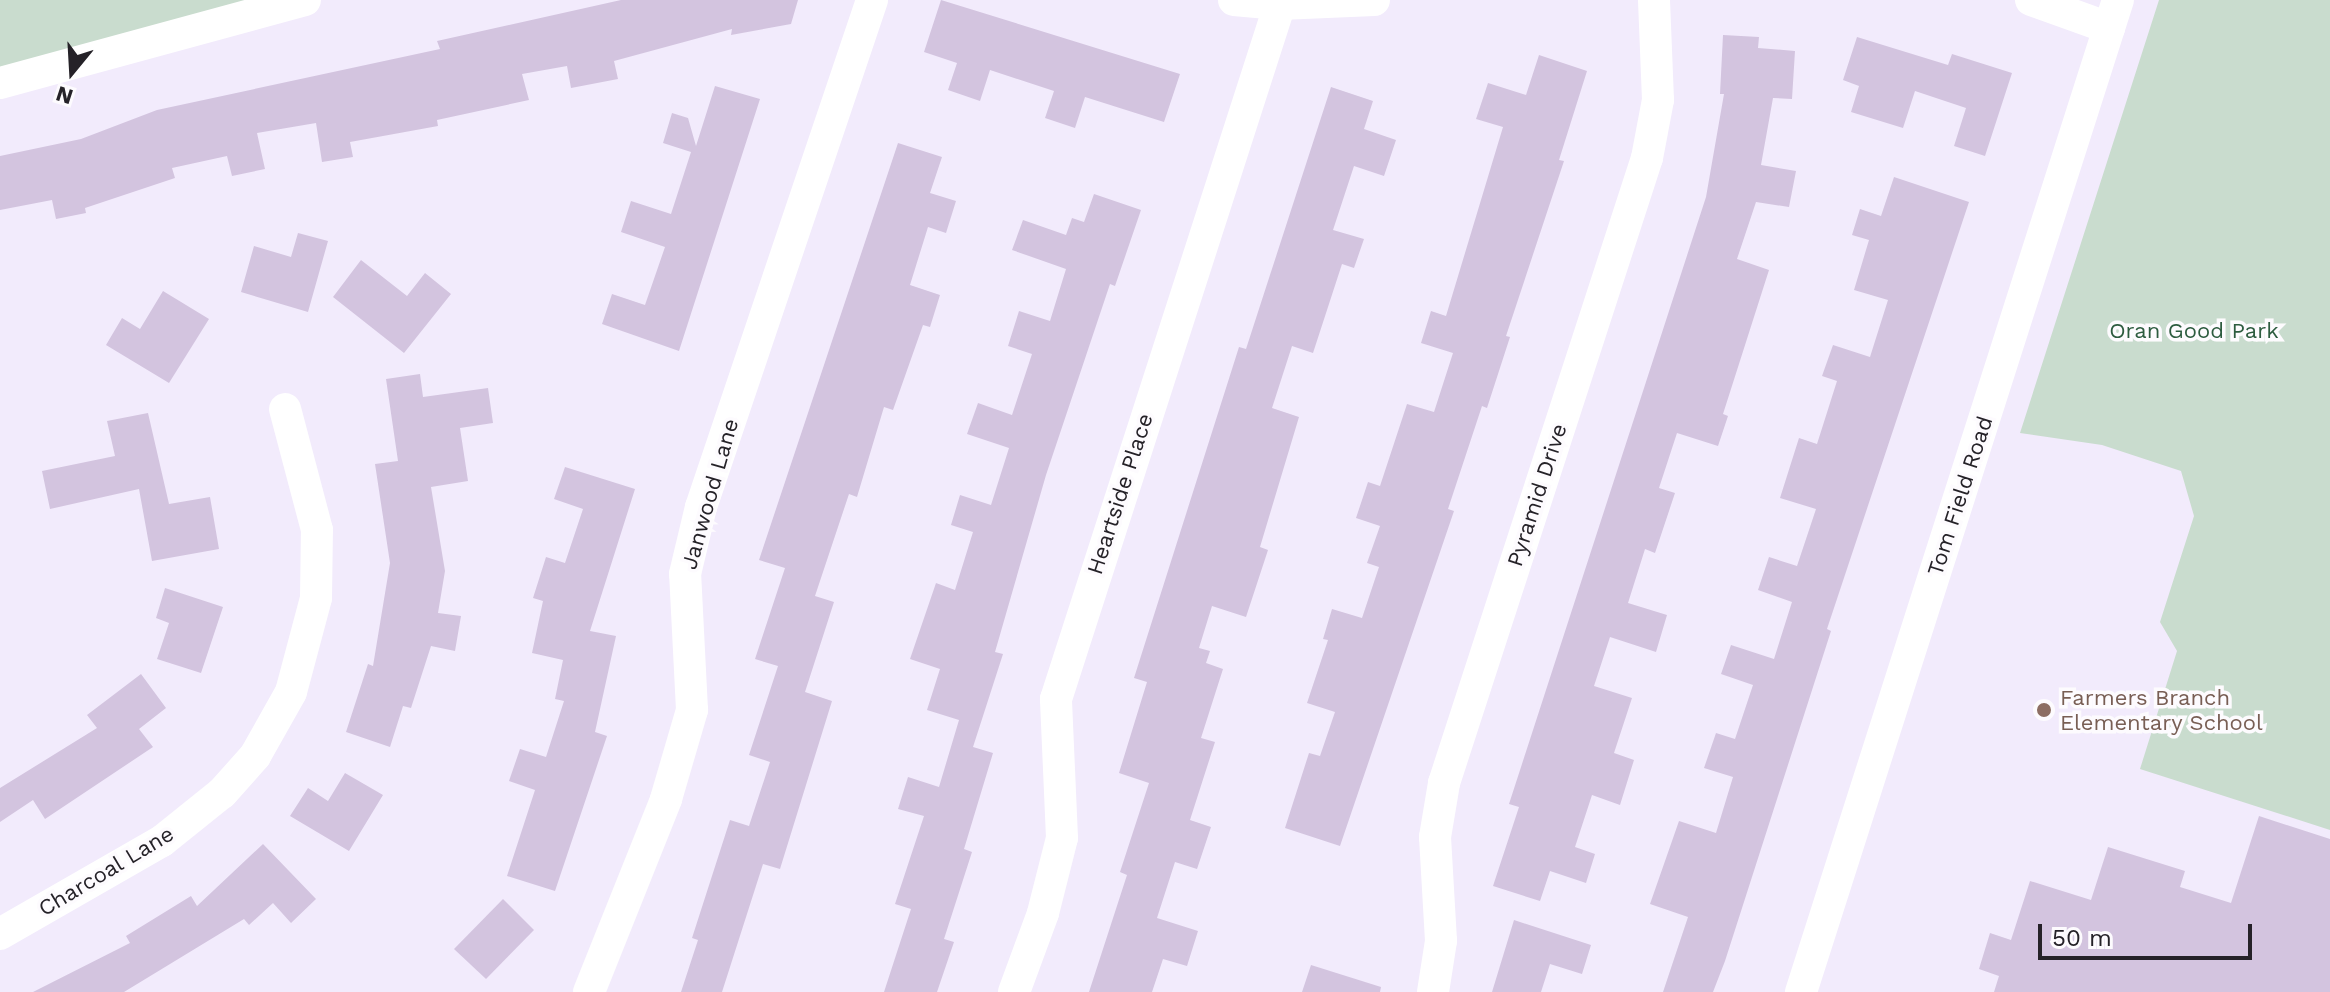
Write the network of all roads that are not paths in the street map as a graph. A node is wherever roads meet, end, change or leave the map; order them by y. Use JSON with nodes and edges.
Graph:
{"nodes":[{"id":1,"x":305,"y":0,"type":"edge"},
{"id":2,"x":872,"y":0,"type":"edge"},
{"id":3,"x":1234,"y":0,"type":"edge"},
{"id":4,"x":1374,"y":0,"type":"edge"},
{"id":5,"x":1654,"y":0,"type":"edge"},
{"id":6,"x":2031,"y":0,"type":"edge"},
{"id":7,"x":1280,"y":4,"type":"junction"},
{"id":8,"x":2113,"y":14,"type":"edge"},
{"id":9,"x":0,"y":83,"type":"edge"},
{"id":10,"x":285,"y":409,"type":"dead end"},
{"id":11,"x":0,"y":934,"type":"edge"},
{"id":12,"x":589,"y":992,"type":"edge"},
{"id":13,"x":1014,"y":992,"type":"edge"},
{"id":14,"x":1433,"y":992,"type":"edge"},
{"id":15,"x":1801,"y":992,"type":"edge"}],
"edges":[{"from":1,"to":9,"type":"street"},
{"from":2,"to":12,"type":"street","name":"Janwood Lane"},
{"from":3,"to":7,"type":"street"},
{"from":4,"to":7,"type":"street"},
{"from":5,"to":14,"type":"street","name":"Pyramid Drive"},
{"from":6,"to":8,"type":"street"},
{"from":7,"to":13,"type":"street","name":"Heartside Place"},
{"from":8,"to":15,"type":"street","name":"Tom Field Road"},
{"from":10,"to":11,"type":"street","name":"Charcoal Lane"}]}
